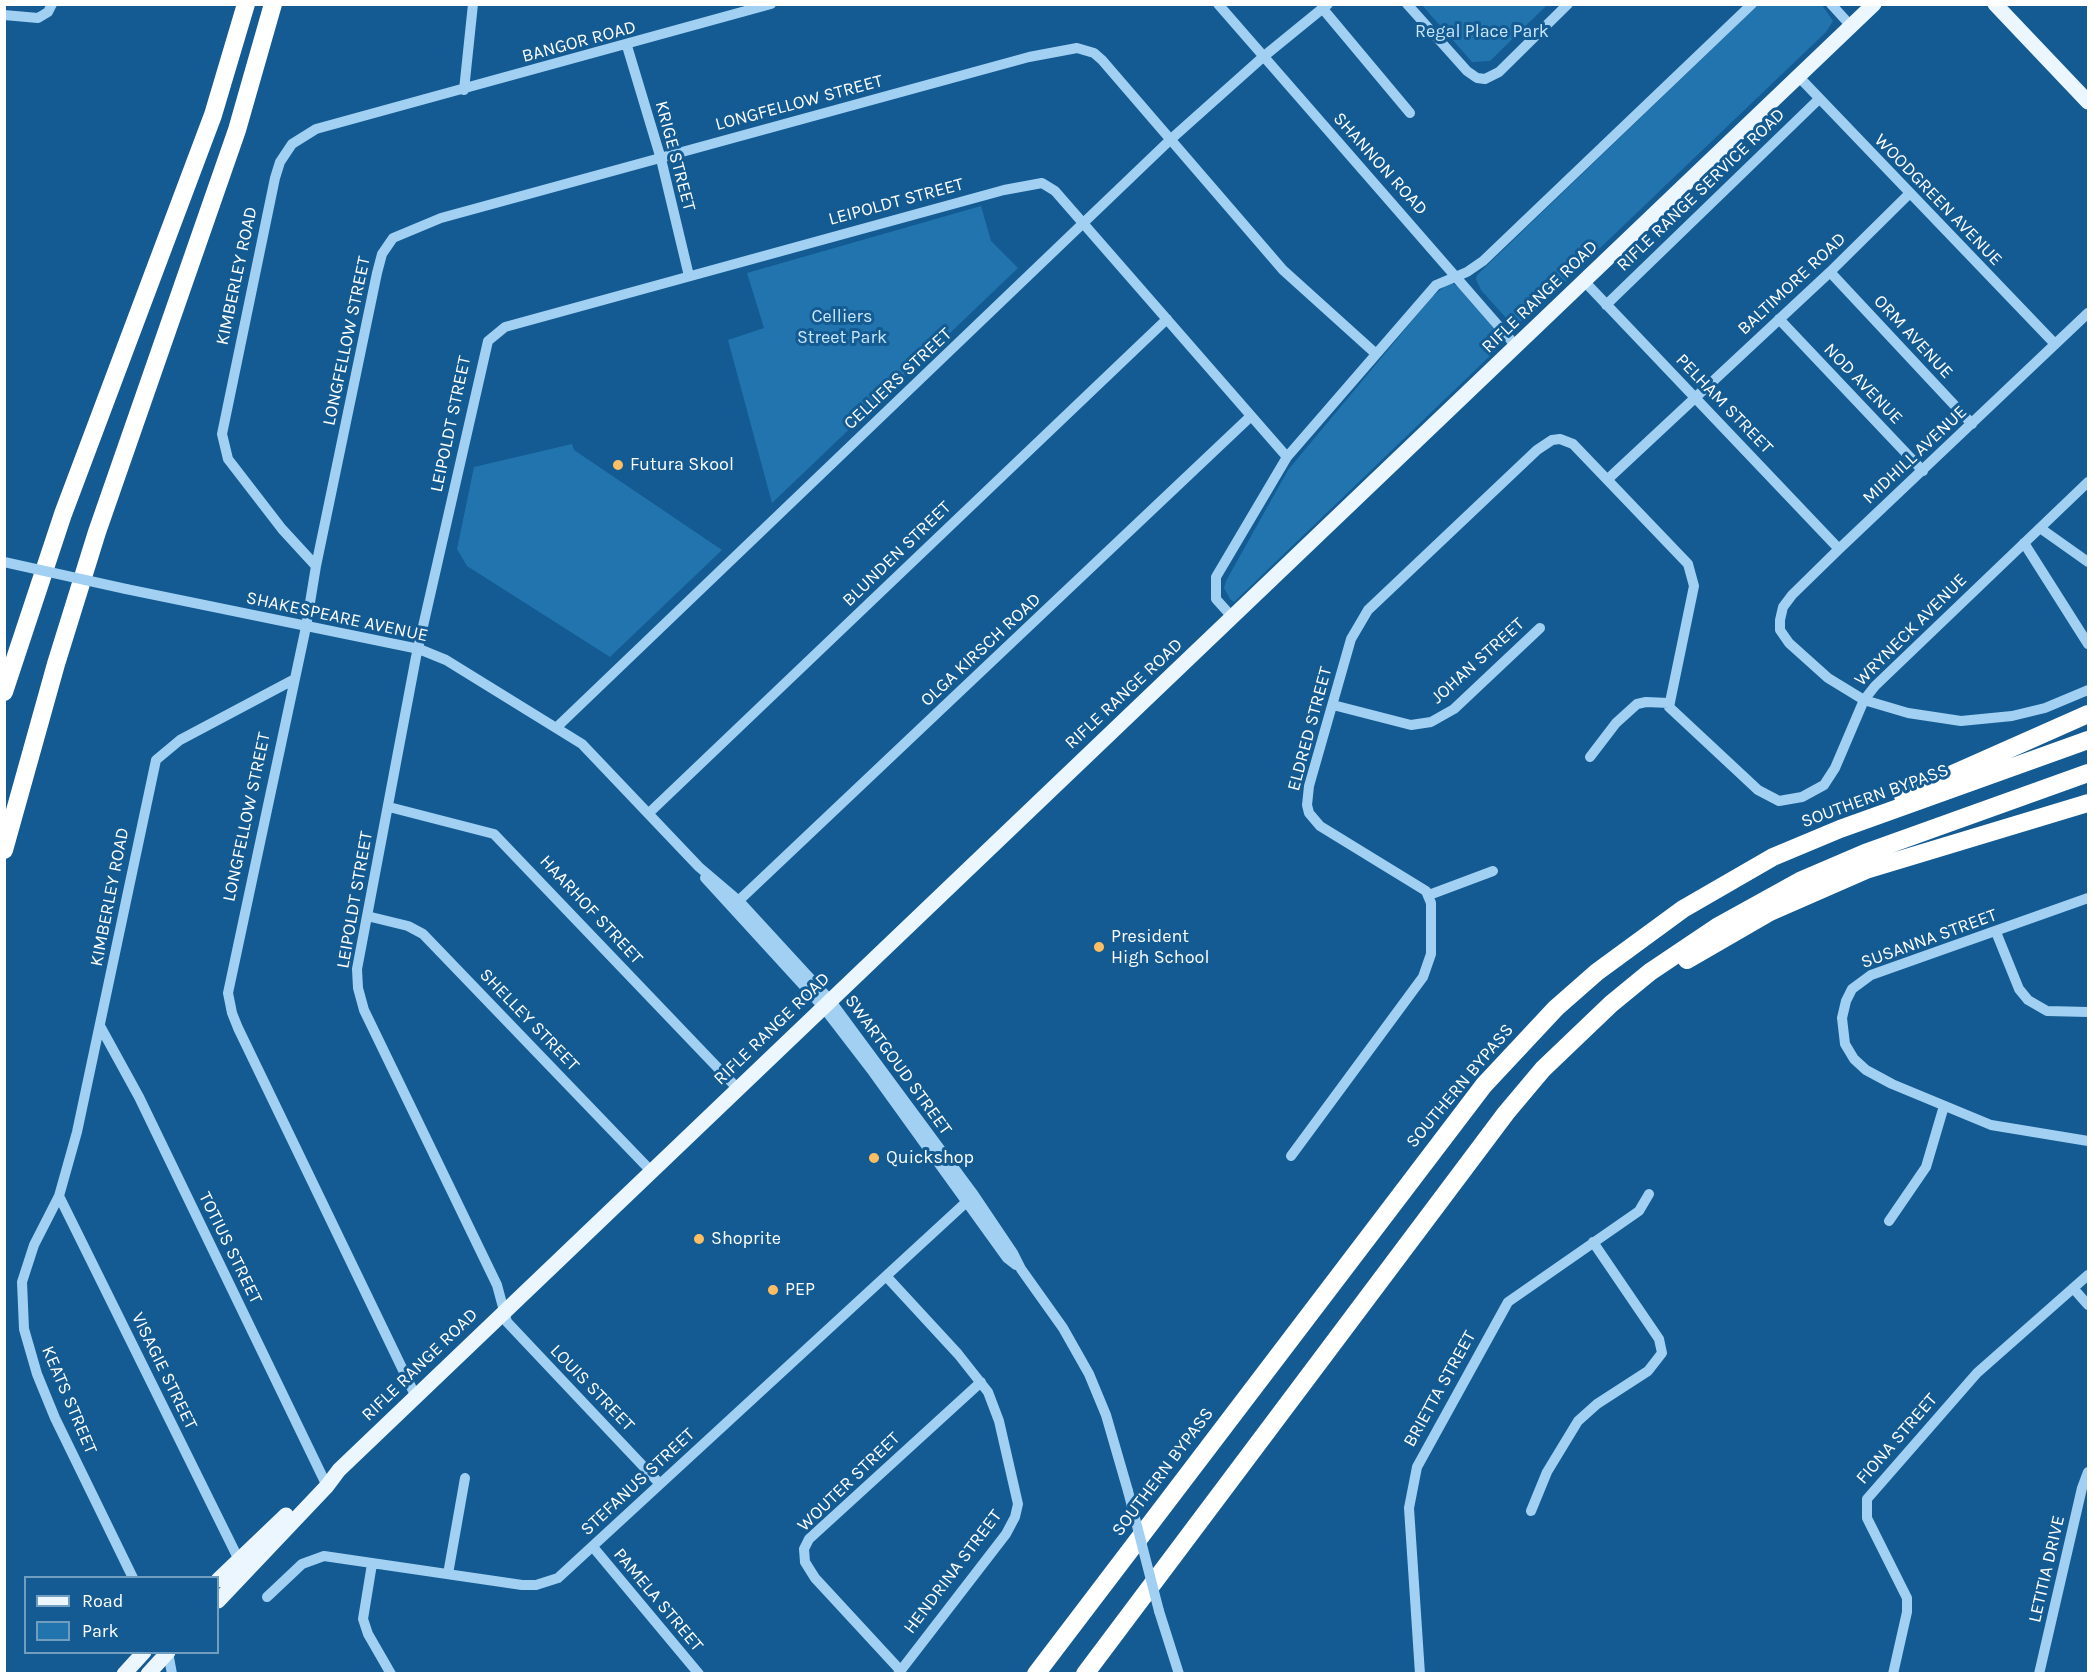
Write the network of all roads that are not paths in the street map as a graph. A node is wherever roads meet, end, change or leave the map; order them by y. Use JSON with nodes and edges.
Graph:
{"nodes":[{"id":1,"x":52,"y":4,"type":"edge"},
{"id":2,"x":246,"y":4,"type":"edge"},
{"id":3,"x":273,"y":4,"type":"edge"},
{"id":4,"x":473,"y":4,"type":"edge"},
{"id":5,"x":771,"y":4,"type":"edge"},
{"id":6,"x":1218,"y":4,"type":"edge"},
{"id":7,"x":1407,"y":4,"type":"edge"},
{"id":8,"x":1568,"y":4,"type":"edge"},
{"id":9,"x":1752,"y":4,"type":"edge"},
{"id":10,"x":1831,"y":4,"type":"edge"},
{"id":11,"x":1874,"y":4,"type":"edge"},
{"id":12,"x":1995,"y":4,"type":"edge"},
{"id":13,"x":1325,"y":7,"type":"edge"},
{"id":14,"x":4,"y":15,"type":"edge"},
{"id":15,"x":1851,"y":26,"type":"junction"},
{"id":16,"x":627,"y":46,"type":"junction"},
{"id":17,"x":1263,"y":57,"type":"junction"},
{"id":18,"x":1799,"y":77,"type":"junction"},
{"id":19,"x":2062,"y":77,"type":"junction"},
{"id":20,"x":464,"y":90,"type":"junction"},
{"id":21,"x":1820,"y":99,"type":"junction"},
{"id":22,"x":2088,"y":102,"type":"edge"},
{"id":23,"x":1410,"y":113,"type":"dead end"},
{"id":24,"x":2088,"y":114,"type":"edge"},
{"id":25,"x":1170,"y":141,"type":"junction"},
{"id":26,"x":660,"y":159,"type":"junction"},
{"id":27,"x":1910,"y":193,"type":"junction"},
{"id":28,"x":1084,"y":225,"type":"junction"},
{"id":29,"x":1830,"y":272,"type":"junction"},
{"id":30,"x":1456,"y":275,"type":"junction"},
{"id":31,"x":689,"y":276,"type":"junction"},
{"id":32,"x":1584,"y":282,"type":"junction"},
{"id":33,"x":1606,"y":305,"type":"junction"},
{"id":34,"x":2088,"y":313,"type":"edge"},
{"id":35,"x":1167,"y":319,"type":"junction"},
{"id":36,"x":1779,"y":319,"type":"junction"},
{"id":37,"x":2055,"y":344,"type":"junction"},
{"id":38,"x":1516,"y":346,"type":"junction"},
{"id":39,"x":1376,"y":353,"type":"junction"},
{"id":40,"x":1695,"y":397,"type":"junction"},
{"id":41,"x":1251,"y":416,"type":"junction"},
{"id":42,"x":1972,"y":424,"type":"junction"},
{"id":43,"x":1287,"y":457,"type":"junction"},
{"id":44,"x":1923,"y":471,"type":"junction"},
{"id":45,"x":1608,"y":479,"type":"junction"},
{"id":46,"x":2088,"y":482,"type":"edge"},
{"id":47,"x":2040,"y":528,"type":"junction"},
{"id":48,"x":2024,"y":543,"type":"junction"},
{"id":49,"x":1839,"y":549,"type":"junction"},
{"id":50,"x":4,"y":562,"type":"edge"},
{"id":51,"x":2088,"y":562,"type":"edge"},
{"id":52,"x":316,"y":566,"type":"junction"},
{"id":53,"x":1233,"y":618,"type":"junction"},
{"id":54,"x":306,"y":627,"type":"junction"},
{"id":55,"x":1539,"y":628,"type":"dead end"},
{"id":56,"x":2088,"y":644,"type":"edge"},
{"id":57,"x":419,"y":649,"type":"junction"},
{"id":58,"x":293,"y":680,"type":"junction"},
{"id":59,"x":2088,"y":690,"type":"edge"},
{"id":60,"x":4,"y":692,"type":"edge"},
{"id":61,"x":1864,"y":699,"type":"junction"},
{"id":62,"x":1669,"y":703,"type":"junction"},
{"id":63,"x":1333,"y":705,"type":"junction"},
{"id":64,"x":2088,"y":714,"type":"edge"},
{"id":65,"x":557,"y":727,"type":"junction"},
{"id":66,"x":2088,"y":740,"type":"edge"},
{"id":67,"x":1590,"y":757,"type":"dead end"},
{"id":68,"x":2088,"y":773,"type":"edge"},
{"id":69,"x":2088,"y":803,"type":"edge"},
{"id":70,"x":389,"y":807,"type":"junction"},
{"id":71,"x":649,"y":813,"type":"junction"},
{"id":72,"x":1840,"y":829,"type":"junction"},
{"id":73,"x":4,"y":850,"type":"edge"},
{"id":74,"x":1493,"y":871,"type":"dead end"},
{"id":75,"x":1429,"y":895,"type":"junction"},
{"id":76,"x":2088,"y":898,"type":"edge"},
{"id":77,"x":736,"y":904,"type":"junction"},
{"id":78,"x":367,"y":916,"type":"junction"},
{"id":79,"x":1996,"y":932,"type":"junction"},
{"id":80,"x":826,"y":1003,"type":"junction"},
{"id":81,"x":1611,"y":1004,"type":"junction"},
{"id":82,"x":2088,"y":1012,"type":"edge"},
{"id":83,"x":100,"y":1026,"type":"junction"},
{"id":84,"x":738,"y":1089,"type":"junction"},
{"id":85,"x":1944,"y":1106,"type":"junction"},
{"id":86,"x":2088,"y":1141,"type":"edge"},
{"id":87,"x":1292,"y":1156,"type":"dead end"},
{"id":88,"x":652,"y":1172,"type":"junction"},
{"id":89,"x":1649,"y":1194,"type":"dead end"},
{"id":90,"x":59,"y":1196,"type":"junction"},
{"id":91,"x":970,"y":1198,"type":"junction"},
{"id":92,"x":1889,"y":1221,"type":"dead end"},
{"id":93,"x":1593,"y":1242,"type":"junction"},
{"id":94,"x":2088,"y":1275,"type":"edge"},
{"id":95,"x":886,"y":1276,"type":"junction"},
{"id":96,"x":2073,"y":1288,"type":"junction"},
{"id":97,"x":2088,"y":1305,"type":"edge"},
{"id":98,"x":504,"y":1312,"type":"junction"},
{"id":99,"x":981,"y":1382,"type":"junction"},
{"id":100,"x":416,"y":1396,"type":"junction"},
{"id":101,"x":2088,"y":1472,"type":"edge"},
{"id":102,"x":465,"y":1479,"type":"dead end"},
{"id":103,"x":325,"y":1483,"type":"junction"},
{"id":104,"x":660,"y":1484,"type":"junction"},
{"id":105,"x":1531,"y":1511,"type":"dead end"},
{"id":106,"x":592,"y":1547,"type":"junction"},
{"id":107,"x":239,"y":1560,"type":"junction"},
{"id":108,"x":372,"y":1564,"type":"junction"},
{"id":109,"x":448,"y":1574,"type":"junction"},
{"id":110,"x":132,"y":1576,"type":"edge"},
{"id":111,"x":219,"y":1579,"type":"edge"},
{"id":112,"x":267,"y":1597,"type":"dead end"},
{"id":113,"x":219,"y":1600,"type":"edge"},
{"id":114,"x":143,"y":1654,"type":"edge"},
{"id":115,"x":167,"y":1654,"type":"edge"},
{"id":116,"x":168,"y":1654,"type":"edge"},
{"id":117,"x":899,"y":1672,"type":"edge"},
{"id":118,"x":124,"y":1674,"type":"edge"},
{"id":119,"x":148,"y":1674,"type":"edge"},
{"id":120,"x":172,"y":1674,"type":"edge"},
{"id":121,"x":391,"y":1674,"type":"edge"},
{"id":122,"x":699,"y":1674,"type":"edge"},
{"id":123,"x":1036,"y":1674,"type":"edge"},
{"id":124,"x":1085,"y":1674,"type":"edge"},
{"id":125,"x":1179,"y":1674,"type":"edge"},
{"id":126,"x":1420,"y":1674,"type":"edge"},
{"id":127,"x":1893,"y":1674,"type":"edge"},
{"id":128,"x":2039,"y":1674,"type":"edge"}],
"edges":[{"from":1,"to":14,"type":"street"},
{"from":2,"to":60,"type":"highway"},
{"from":3,"to":73,"type":"highway"},
{"from":4,"to":20,"type":"street"},
{"from":5,"to":16,"type":"street","name":"BANGOR ROAD"},
{"from":6,"to":17,"type":"street","name":"SHANNON ROAD"},
{"from":7,"to":8,"type":"street"},
{"from":9,"to":30,"type":"street"},
{"from":10,"to":15,"type":"street"},
{"from":11,"to":15,"type":"main road","name":"RIFLE RANGE ROAD"},
{"from":12,"to":19,"type":"main road"},
{"from":13,"to":17,"type":"street","name":"CELLIERS STREET"},
{"from":13,"to":23,"type":"street"},
{"from":15,"to":18,"type":"main road","name":"RIFLE RANGE ROAD"},
{"from":16,"to":20,"type":"street","name":"BANGOR ROAD"},
{"from":16,"to":26,"type":"street","name":"KRIGE STREET"},
{"from":17,"to":25,"type":"street","name":"CELLIERS STREET"},
{"from":17,"to":30,"type":"street","name":"SHANNON ROAD"},
{"from":18,"to":21,"type":"street","name":"WOODGREEN AVENUE"},
{"from":18,"to":32,"type":"main road","name":"RIFLE RANGE ROAD"},
{"from":19,"to":22,"type":"main road"},
{"from":19,"to":24,"type":"main road"},
{"from":20,"to":52,"type":"street","name":"KIMBERLEY ROAD"},
{"from":21,"to":27,"type":"street","name":"WOODGREEN AVENUE"},
{"from":21,"to":33,"type":"street","name":"RIFLE RANGE SERVICE ROAD"},
{"from":25,"to":26,"type":"street","name":"LONGFELLOW STREET"},
{"from":25,"to":28,"type":"street","name":"CELLIERS STREET"},
{"from":25,"to":39,"type":"street","name":"LONGFELLOW STREET"},
{"from":26,"to":31,"type":"street","name":"KRIGE STREET"},
{"from":26,"to":52,"type":"street","name":"LONGFELLOW STREET"},
{"from":27,"to":29,"type":"street","name":"BALTIMORE ROAD"},
{"from":27,"to":37,"type":"street","name":"WOODGREEN AVENUE"},
{"from":28,"to":31,"type":"street","name":"LEIPOLDT STREET"},
{"from":28,"to":35,"type":"street","name":"LEIPOLDT STREET"},
{"from":28,"to":65,"type":"street","name":"CELLIERS STREET"},
{"from":29,"to":36,"type":"street","name":"BALTIMORE ROAD"},
{"from":29,"to":42,"type":"street","name":"ORM AVENUE"},
{"from":30,"to":38,"type":"street","name":"SHANNON ROAD"},
{"from":30,"to":39,"type":"street"},
{"from":31,"to":57,"type":"street","name":"LEIPOLDT STREET"},
{"from":32,"to":33,"type":"street","name":"PELHAM STREET"},
{"from":32,"to":38,"type":"main road","name":"RIFLE RANGE ROAD"},
{"from":33,"to":40,"type":"street","name":"PELHAM STREET"},
{"from":34,"to":37,"type":"street","name":"MIDHILL AVENUE"},
{"from":35,"to":41,"type":"street","name":"LEIPOLDT STREET"},
{"from":35,"to":71,"type":"street","name":"BLUNDEN STREET"},
{"from":36,"to":40,"type":"street","name":"BALTIMORE ROAD"},
{"from":36,"to":44,"type":"street","name":"NOD AVENUE"},
{"from":37,"to":42,"type":"street","name":"MIDHILL AVENUE"},
{"from":38,"to":53,"type":"main road","name":"RIFLE RANGE ROAD"},
{"from":39,"to":43,"type":"street"},
{"from":40,"to":45,"type":"street","name":"BALTIMORE ROAD"},
{"from":40,"to":49,"type":"street","name":"PELHAM STREET"},
{"from":41,"to":43,"type":"street","name":"LEIPOLDT STREET"},
{"from":41,"to":77,"type":"street","name":"OLGA KIRSCH ROAD"},
{"from":42,"to":44,"type":"street","name":"MIDHILL AVENUE"},
{"from":43,"to":53,"type":"street"},
{"from":44,"to":49,"type":"street","name":"MIDHILL AVENUE"},
{"from":45,"to":62,"type":"street"},
{"from":45,"to":63,"type":"street","name":"ELDRED STREET"},
{"from":46,"to":47,"type":"street","name":"WRYNECK AVENUE"},
{"from":47,"to":48,"type":"street","name":"WRYNECK AVENUE"},
{"from":47,"to":51,"type":"street"},
{"from":48,"to":56,"type":"street"},
{"from":48,"to":61,"type":"street","name":"WRYNECK AVENUE"},
{"from":49,"to":61,"type":"street","name":"MIDHILL AVENUE"},
{"from":50,"to":54,"type":"street","name":"SHAKESPEARE AVENUE","bridge":true},
{"from":52,"to":54,"type":"street","name":"LONGFELLOW STREET"},
{"from":53,"to":80,"type":"main road","name":"RIFLE RANGE ROAD"},
{"from":54,"to":57,"type":"street","name":"SHAKESPEARE AVENUE"},
{"from":54,"to":58,"type":"street","name":"LONGFELLOW STREET"},
{"from":55,"to":63,"type":"street","name":"JOHAN STREET"},
{"from":57,"to":65,"type":"street","name":"SHAKESPEARE AVENUE"},
{"from":57,"to":70,"type":"street","name":"LEIPOLDT STREET"},
{"from":58,"to":83,"type":"street","name":"KIMBERLEY ROAD"},
{"from":58,"to":100,"type":"street","name":"LONGFELLOW STREET"},
{"from":59,"to":61,"type":"street"},
{"from":61,"to":62,"type":"street","name":"WRYNECK AVENUE"},
{"from":62,"to":67,"type":"street"},
{"from":63,"to":75,"type":"street","name":"ELDRED STREET"},
{"from":64,"to":72,"type":"highway"},
{"from":65,"to":71,"type":"street","name":"SHAKESPEARE AVENUE"},
{"from":66,"to":72,"type":"highway","name":"SOUTHERN BYPASS"},
{"from":68,"to":81,"type":"highway"},
{"from":69,"to":81,"type":"highway"},
{"from":70,"to":78,"type":"street","name":"LEIPOLDT STREET"},
{"from":70,"to":84,"type":"street","name":"HAARHOF STREET"},
{"from":71,"to":77,"type":"street","name":"SHAKESPEARE AVENUE"},
{"from":72,"to":123,"type":"highway","name":"SOUTHERN BYPASS"},
{"from":74,"to":75,"type":"street"},
{"from":75,"to":87,"type":"street"},
{"from":76,"to":79,"type":"street","name":"SUSANNA STREET"},
{"from":77,"to":80,"type":"street","name":"SHAKESPEARE AVENUE"},
{"from":78,"to":88,"type":"street","name":"SHELLEY STREET"},
{"from":78,"to":98,"type":"street","name":"LEIPOLDT STREET"},
{"from":79,"to":82,"type":"street"},
{"from":79,"to":85,"type":"street","name":"SUSANNA STREET"},
{"from":80,"to":84,"type":"main road","name":"RIFLE RANGE ROAD"},
{"from":80,"to":91,"type":"street","name":"SWARTGOUD STREET"},
{"from":81,"to":124,"type":"highway"},
{"from":83,"to":90,"type":"street","name":"KIMBERLEY ROAD"},
{"from":83,"to":103,"type":"street","name":"TOTIUS STREET"},
{"from":84,"to":88,"type":"main road","name":"RIFLE RANGE ROAD"},
{"from":85,"to":86,"type":"street","name":"SUSANNA STREET"},
{"from":85,"to":92,"type":"street"},
{"from":88,"to":98,"type":"main road","name":"RIFLE RANGE ROAD"},
{"from":89,"to":93,"type":"street","name":"BRIETTA STREET"},
{"from":90,"to":107,"type":"street","name":"VISAGIE STREET"},
{"from":90,"to":110,"type":"street","name":"KEATS STREET"},
{"from":91,"to":95,"type":"street","name":"STEFANUS STREET"},
{"from":91,"to":125,"type":"street","name":"SWARTGOUD STREET","bridge":true},
{"from":93,"to":105,"type":"street"},
{"from":93,"to":126,"type":"street","name":"BRIETTA STREET"},
{"from":94,"to":96,"type":"street","name":"FIONA STREET"},
{"from":95,"to":99,"type":"street","name":"HENDRINA STREET"},
{"from":95,"to":104,"type":"street","name":"STEFANUS STREET"},
{"from":96,"to":97,"type":"street"},
{"from":96,"to":127,"type":"street","name":"FIONA STREET"},
{"from":98,"to":100,"type":"main road","name":"RIFLE RANGE ROAD"},
{"from":98,"to":104,"type":"street","name":"LOUIS STREET"},
{"from":99,"to":117,"type":"street","name":"HENDRINA STREET"},
{"from":99,"to":117,"type":"street","name":"WOUTER STREET"},
{"from":100,"to":103,"type":"main road","name":"RIFLE RANGE ROAD"},
{"from":101,"to":128,"type":"street","name":"LETITIA DRIVE"},
{"from":102,"to":109,"type":"street"},
{"from":103,"to":107,"type":"main road","name":"RIFLE RANGE ROAD"},
{"from":103,"to":113,"type":"main road","name":"RIFLE RANGE ROAD"},
{"from":104,"to":106,"type":"street","name":"STEFANUS STREET"},
{"from":106,"to":109,"type":"street","name":"STEFANUS STREET"},
{"from":106,"to":122,"type":"street","name":"PAMELA STREET"},
{"from":107,"to":111,"type":"main road","name":"RIFLE RANGE ROAD"},
{"from":108,"to":109,"type":"street","name":"STEFANUS STREET"},
{"from":108,"to":112,"type":"street","name":"STEFANUS STREET"},
{"from":108,"to":121,"type":"street"},
{"from":114,"to":118,"type":"main road"},
{"from":115,"to":119,"type":"main road"},
{"from":116,"to":120,"type":"street"}]}
